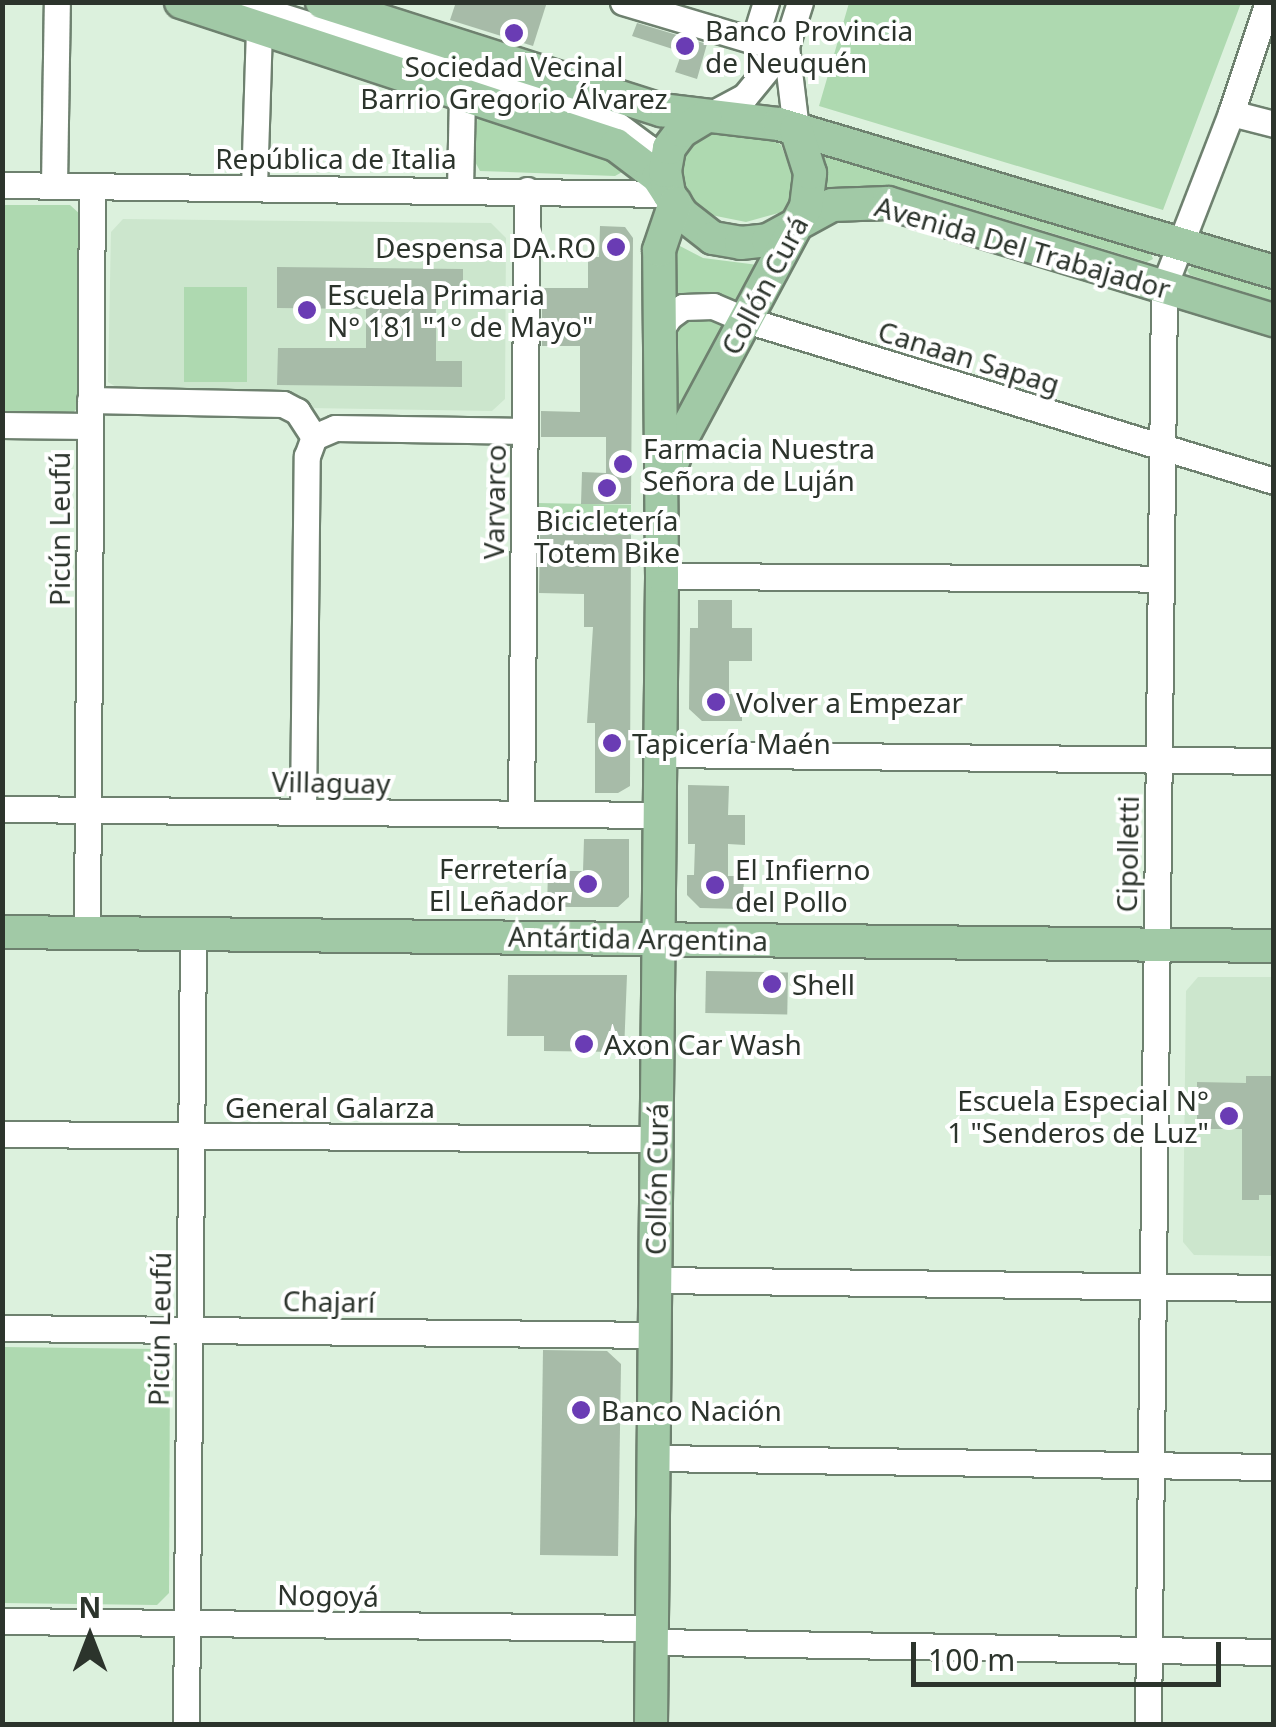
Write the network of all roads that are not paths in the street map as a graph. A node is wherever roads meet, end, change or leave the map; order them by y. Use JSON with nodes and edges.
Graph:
{"nodes":[{"id":1,"x":57,"y":2,"type":"edge"},
{"id":2,"x":182,"y":2,"type":"edge"},
{"id":3,"x":322,"y":2,"type":"edge"},
{"id":4,"x":622,"y":2,"type":"edge"},
{"id":5,"x":766,"y":2,"type":"edge"},
{"id":6,"x":800,"y":2,"type":"edge"},
{"id":7,"x":1268,"y":2,"type":"edge"},
{"id":8,"x":257,"y":11,"type":"edge"},
{"id":9,"x":754,"y":41,"type":"junction"},
{"id":10,"x":786,"y":46,"type":"junction"},
{"id":11,"x":453,"y":84,"type":"junction"},
{"id":12,"x":662,"y":110,"type":"junction"},
{"id":13,"x":1231,"y":113,"type":"junction"},
{"id":14,"x":705,"y":117,"type":"junction"},
{"id":15,"x":1274,"y":124,"type":"edge"},
{"id":16,"x":796,"y":129,"type":"junction"},
{"id":17,"x":2,"y":185,"type":"edge"},
{"id":18,"x":54,"y":185,"type":"junction"},
{"id":19,"x":92,"y":186,"type":"junction"},
{"id":20,"x":254,"y":187,"type":"junction"},
{"id":21,"x":460,"y":189,"type":"junction"},
{"id":22,"x":527,"y":190,"type":"junction"},
{"id":23,"x":667,"y":192,"type":"junction"},
{"id":24,"x":797,"y":226,"type":"junction"},
{"id":25,"x":1171,"y":265,"type":"junction"},
{"id":26,"x":1274,"y":272,"type":"edge"},
{"id":27,"x":1274,"y":287,"type":"edge"},
{"id":28,"x":1274,"y":304,"type":"edge"},
{"id":29,"x":746,"y":320,"type":"junction"},
{"id":30,"x":1274,"y":320,"type":"edge"},
{"id":31,"x":658,"y":332,"type":"junction"},
{"id":32,"x":90,"y":400,"type":"junction"},
{"id":33,"x":2,"y":425,"type":"edge"},
{"id":34,"x":90,"y":426,"type":"junction"},
{"id":35,"x":525,"y":431,"type":"junction"},
{"id":36,"x":314,"y":438,"type":"junction"},
{"id":37,"x":1162,"y":447,"type":"junction"},
{"id":38,"x":1274,"y":480,"type":"edge"},
{"id":39,"x":662,"y":514,"type":"junction"},
{"id":40,"x":662,"y":576,"type":"junction"},
{"id":41,"x":1160,"y":579,"type":"junction"},
{"id":42,"x":660,"y":754,"type":"junction"},
{"id":43,"x":1158,"y":760,"type":"junction"},
{"id":44,"x":1274,"y":761,"type":"edge"},
{"id":45,"x":2,"y":809,"type":"edge"},
{"id":46,"x":88,"y":810,"type":"junction"},
{"id":47,"x":303,"y":812,"type":"junction"},
{"id":48,"x":521,"y":814,"type":"junction"},
{"id":49,"x":660,"y":815,"type":"junction"},
{"id":50,"x":2,"y":932,"type":"edge"},
{"id":51,"x":87,"y":932,"type":"junction"},
{"id":52,"x":193,"y":934,"type":"junction"},
{"id":53,"x":658,"y":938,"type":"junction"},
{"id":54,"x":1156,"y":944,"type":"junction"},
{"id":55,"x":1274,"y":946,"type":"edge"},
{"id":56,"x":2,"y":1134,"type":"edge"},
{"id":57,"x":191,"y":1136,"type":"junction"},
{"id":58,"x":657,"y":1139,"type":"junction"},
{"id":59,"x":655,"y":1280,"type":"junction"},
{"id":60,"x":1153,"y":1286,"type":"junction"},
{"id":61,"x":1274,"y":1288,"type":"edge"},
{"id":62,"x":2,"y":1328,"type":"edge"},
{"id":63,"x":189,"y":1330,"type":"junction"},
{"id":64,"x":655,"y":1335,"type":"junction"},
{"id":65,"x":654,"y":1458,"type":"junction"},
{"id":66,"x":1151,"y":1466,"type":"junction"},
{"id":67,"x":1274,"y":1468,"type":"edge"},
{"id":68,"x":2,"y":1622,"type":"edge"},
{"id":69,"x":187,"y":1624,"type":"junction"},
{"id":70,"x":652,"y":1635,"type":"junction"},
{"id":71,"x":1149,"y":1650,"type":"junction"},
{"id":72,"x":1274,"y":1652,"type":"edge"},
{"id":73,"x":186,"y":1724,"type":"edge"},
{"id":74,"x":651,"y":1724,"type":"edge"},
{"id":75,"x":1148,"y":1724,"type":"edge"}],
"edges":[{"from":1,"to":18,"type":"street"},
{"from":2,"to":8,"type":"main road","name":"Avenida Del Trabajador"},
{"from":3,"to":12,"type":"main road","name":"Avenida Del Trabajador"},
{"from":4,"to":9,"type":"street"},
{"from":5,"to":9,"type":"street"},
{"from":6,"to":10,"type":"street","name":"Collón Curá"},
{"from":7,"to":13,"type":"street","name":"Cipolletti"},
{"from":8,"to":11,"type":"main road","name":"Avenida Del Trabajador"},
{"from":8,"to":12,"type":"street"},
{"from":8,"to":20,"type":"street"},
{"from":8,"to":23,"type":"street"},
{"from":9,"to":10,"type":"street"},
{"from":10,"to":14,"type":"street","name":"Collón Curá"},
{"from":10,"to":16,"type":"street","name":"Collón Curá"},
{"from":11,"to":11,"type":"street"},
{"from":11,"to":21,"type":"street"},
{"from":11,"to":23,"type":"main road","name":"Avenida Del Trabajador"},
{"from":12,"to":14,"type":"main road","name":"Avenida Del Trabajador"},
{"from":13,"to":15,"type":"street"},
{"from":13,"to":25,"type":"street","name":"Cipolletti"},
{"from":14,"to":16,"type":"main road","name":"Avenida Del Trabajador"},
{"from":14,"to":23,"type":"main road","name":"Collón Curá"},
{"from":16,"to":24,"type":"main road","name":"Collón Curá"},
{"from":16,"to":25,"type":"main road","name":"Avenida Del Trabajador"},
{"from":17,"to":18,"type":"street","name":"República de Italia"},
{"from":18,"to":19,"type":"street","name":"República de Italia"},
{"from":19,"to":20,"type":"street","name":"República de Italia"},
{"from":19,"to":32,"type":"street","name":"Picún Leufú"},
{"from":20,"to":21,"type":"street","name":"República de Italia"},
{"from":21,"to":22,"type":"street","name":"República de Italia"},
{"from":22,"to":23,"type":"street","name":"República de Italia"},
{"from":22,"to":35,"type":"street","name":"Varvarco"},
{"from":23,"to":24,"type":"main road","name":"Avenida Del Trabajador"},
{"from":23,"to":31,"type":"main road","name":"Collón Curá"},
{"from":24,"to":25,"type":"main road","name":"Avenida Del Trabajador"},
{"from":24,"to":29,"type":"main road","name":"Collón Curá"},
{"from":25,"to":26,"type":"main road","name":"Avenida Del Trabajador"},
{"from":25,"to":27,"type":"street"},
{"from":25,"to":28,"type":"street"},
{"from":25,"to":30,"type":"main road","name":"Avenida Del Trabajador"},
{"from":25,"to":37,"type":"street","name":"Cipolletti"},
{"from":29,"to":31,"type":"street","name":"Canaan Sapag"},
{"from":29,"to":37,"type":"street","name":"Canaan Sapag"},
{"from":29,"to":39,"type":"main road","name":"Collón Curá"},
{"from":31,"to":39,"type":"main road","name":"Collón Curá"},
{"from":32,"to":34,"type":"street","name":"Picún Leufú"},
{"from":32,"to":36,"type":"street"},
{"from":33,"to":34,"type":"street"},
{"from":34,"to":46,"type":"street","name":"Picún Leufú"},
{"from":35,"to":36,"type":"street"},
{"from":35,"to":48,"type":"street","name":"Varvarco"},
{"from":36,"to":47,"type":"street"},
{"from":37,"to":38,"type":"street","name":"Canaan Sapag"},
{"from":37,"to":41,"type":"street","name":"Cipolletti"},
{"from":39,"to":40,"type":"main road","name":"Collón Curá"},
{"from":40,"to":41,"type":"street"},
{"from":40,"to":42,"type":"main road","name":"Collón Curá"},
{"from":41,"to":43,"type":"street","name":"Cipolletti"},
{"from":42,"to":43,"type":"street"},
{"from":42,"to":49,"type":"main road","name":"Collón Curá"},
{"from":43,"to":44,"type":"street"},
{"from":43,"to":54,"type":"street","name":"Cipolletti"},
{"from":45,"to":46,"type":"street","name":"Villaguay"},
{"from":46,"to":47,"type":"street","name":"Villaguay"},
{"from":46,"to":51,"type":"street","name":"Picún Leufú"},
{"from":47,"to":48,"type":"street","name":"Villaguay"},
{"from":48,"to":49,"type":"street","name":"Villaguay"},
{"from":49,"to":53,"type":"main road","name":"Collón Curá"},
{"from":50,"to":51,"type":"main road","name":"Antártida Argentina"},
{"from":51,"to":52,"type":"main road","name":"Antártida Argentina"},
{"from":52,"to":53,"type":"main road","name":"Antártida Argentina"},
{"from":52,"to":57,"type":"street","name":"Picún Leufú"},
{"from":53,"to":54,"type":"main road","name":"Antártida Argentina"},
{"from":53,"to":58,"type":"main road","name":"Collón Curá"},
{"from":54,"to":55,"type":"main road","name":"Antártida Argentina"},
{"from":54,"to":60,"type":"street","name":"Cipolletti"},
{"from":56,"to":57,"type":"street","name":"General Galarza"},
{"from":57,"to":58,"type":"street","name":"General Galarza"},
{"from":57,"to":63,"type":"street","name":"Picún Leufú"},
{"from":58,"to":59,"type":"main road","name":"Collón Curá"},
{"from":59,"to":60,"type":"street"},
{"from":59,"to":64,"type":"main road","name":"Collón Curá"},
{"from":60,"to":61,"type":"street"},
{"from":60,"to":66,"type":"street","name":"Cipolletti"},
{"from":62,"to":63,"type":"street","name":"Chajarí"},
{"from":63,"to":64,"type":"street","name":"Chajarí"},
{"from":63,"to":69,"type":"street","name":"Picún Leufú"},
{"from":64,"to":65,"type":"main road","name":"Collón Curá"},
{"from":65,"to":66,"type":"street"},
{"from":65,"to":70,"type":"main road","name":"Collón Curá"},
{"from":66,"to":67,"type":"street"},
{"from":66,"to":71,"type":"street","name":"Cipolletti"},
{"from":68,"to":69,"type":"street","name":"Nogoyá"},
{"from":69,"to":70,"type":"street","name":"Nogoyá"},
{"from":69,"to":73,"type":"street","name":"Picún Leufú"},
{"from":70,"to":71,"type":"street","name":"Nogoyá"},
{"from":70,"to":74,"type":"main road","name":"Collón Curá"},
{"from":71,"to":72,"type":"street","name":"Nogoyá"},
{"from":71,"to":75,"type":"street","name":"Cipolletti"}]}
